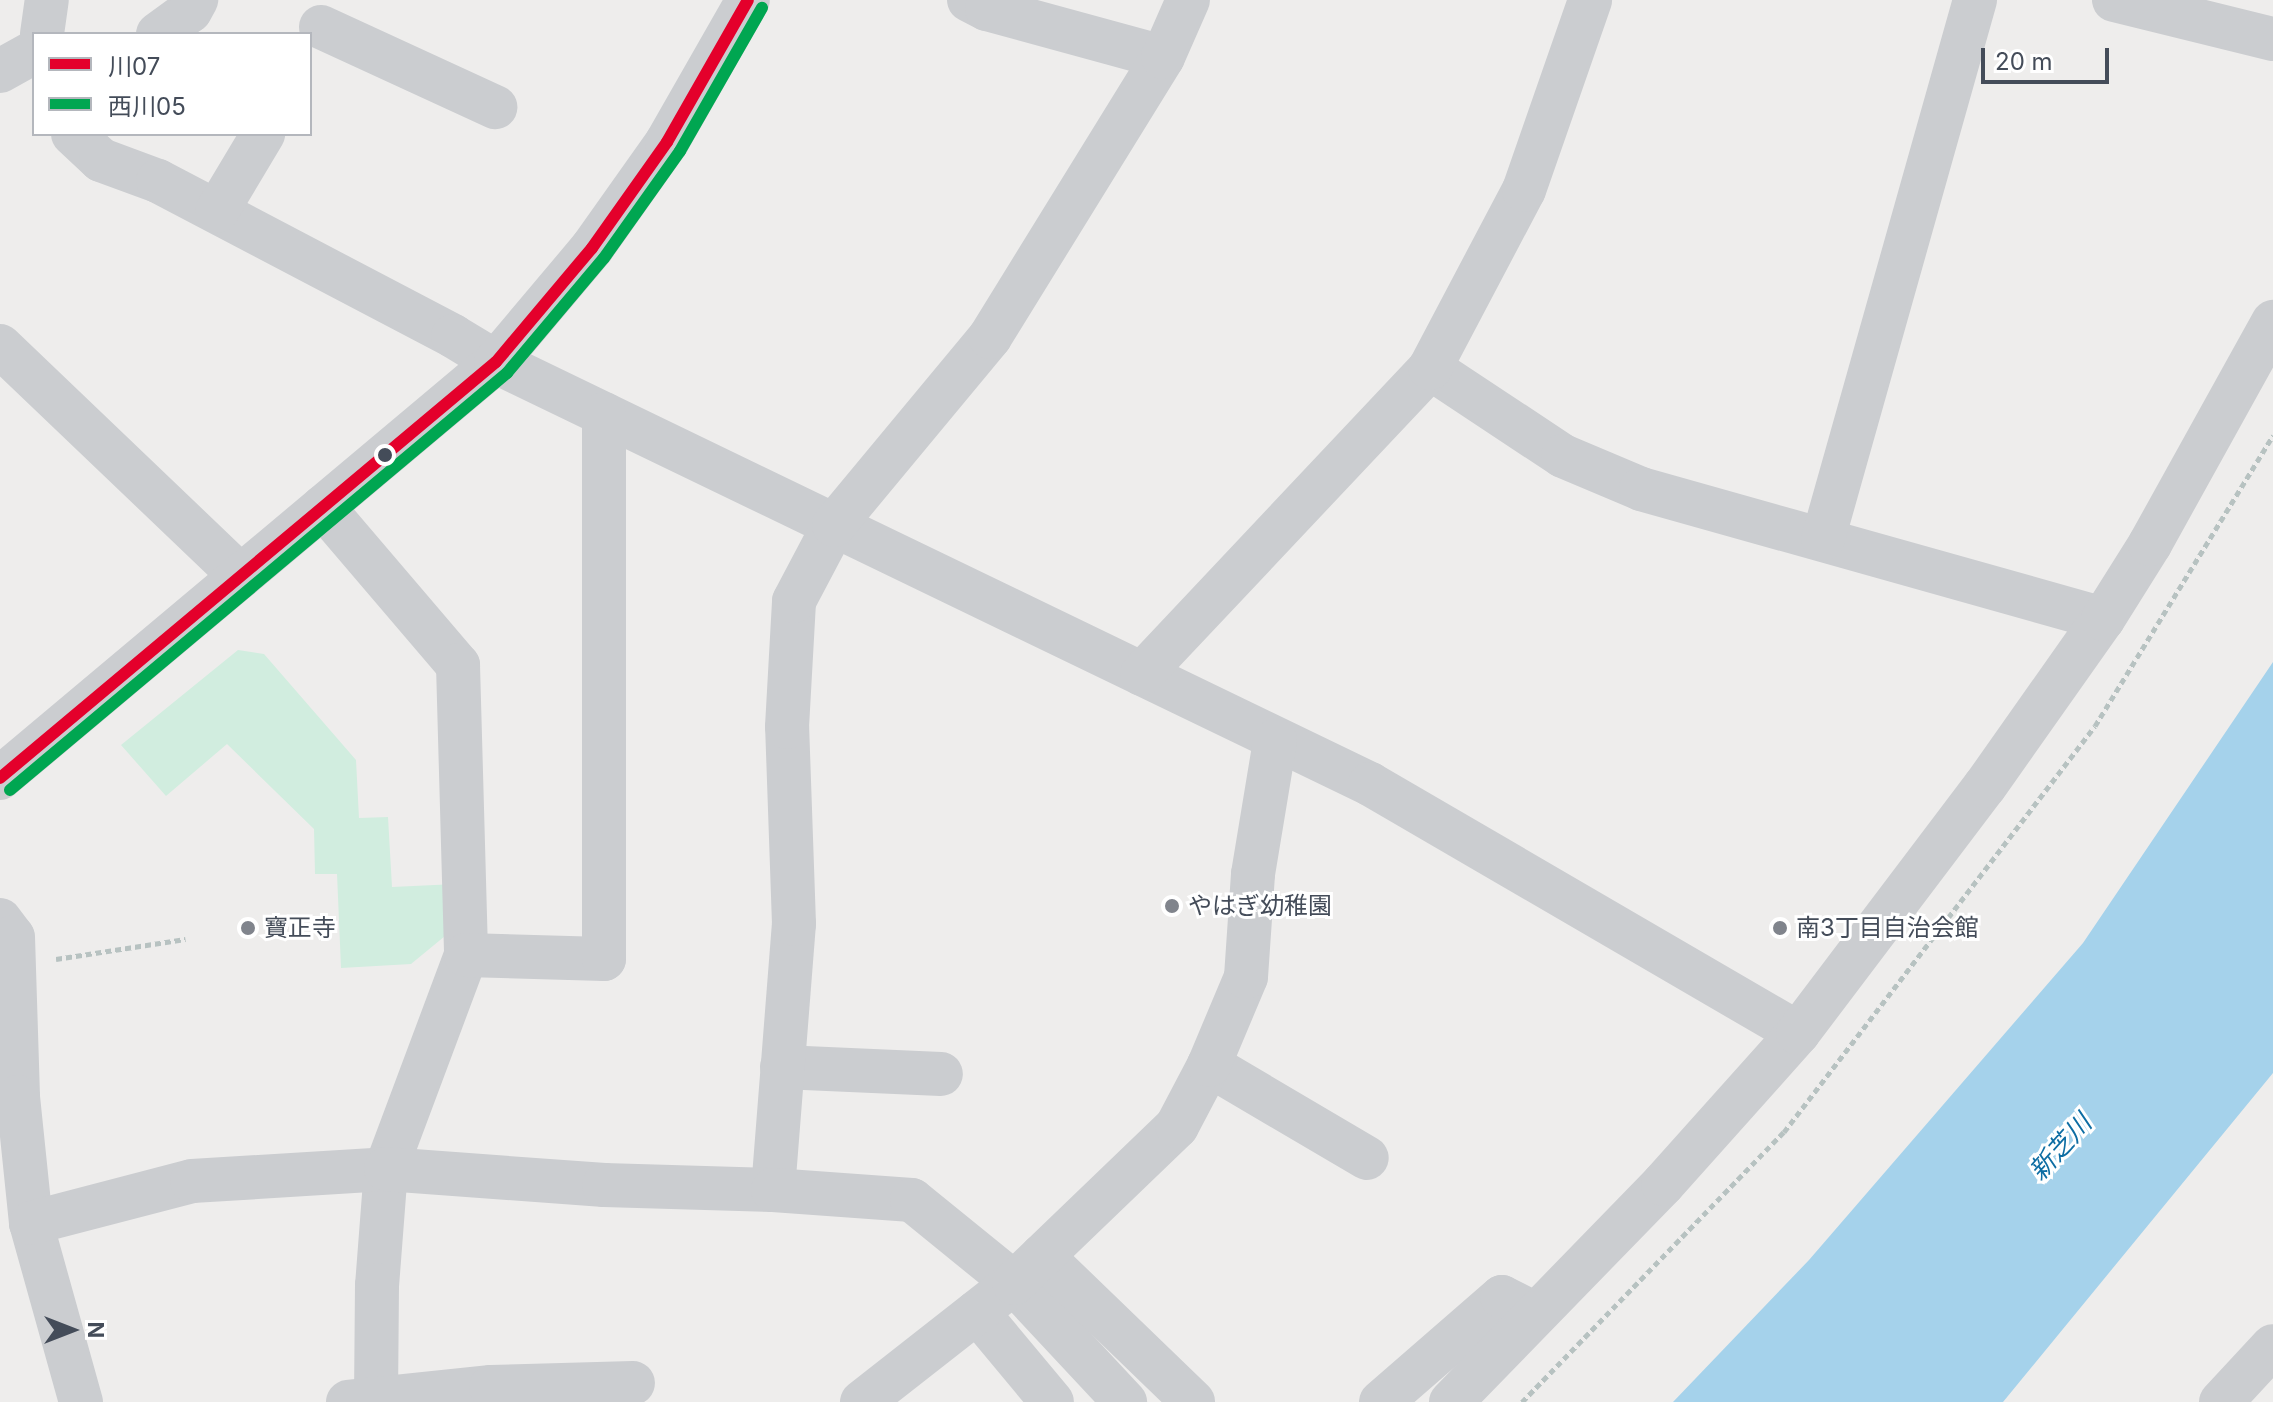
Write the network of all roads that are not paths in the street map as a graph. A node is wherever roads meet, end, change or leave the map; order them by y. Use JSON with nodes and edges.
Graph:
{"nodes":[{"id":1,"x":196,"y":0,"type":"edge"},
{"id":2,"x":748,"y":0,"type":"edge"},
{"id":3,"x":969,"y":0,"type":"edge"},
{"id":4,"x":1188,"y":0,"type":"edge"},
{"id":5,"x":1590,"y":0,"type":"edge"},
{"id":6,"x":1975,"y":0,"type":"edge"},
{"id":7,"x":2114,"y":0,"type":"edge"},
{"id":8,"x":320,"y":24,"type":"edge"},
{"id":9,"x":161,"y":32,"type":"edge"},
{"id":10,"x":2273,"y":39,"type":"edge"},
{"id":11,"x":32,"y":42,"type":"edge"},
{"id":12,"x":1163,"y":57,"type":"junction"},
{"id":13,"x":0,"y":71,"type":"edge"},
{"id":14,"x":495,"y":107,"type":"dead end"},
{"id":15,"x":75,"y":136,"type":"edge"},
{"id":16,"x":129,"y":136,"type":"edge"},
{"id":17,"x":262,"y":136,"type":"edge"},
{"id":18,"x":158,"y":181,"type":"junction"},
{"id":19,"x":217,"y":211,"type":"junction"},
{"id":20,"x":2273,"y":322,"type":"edge"},
{"id":21,"x":0,"y":346,"type":"edge"},
{"id":22,"x":496,"y":362,"type":"junction"},
{"id":23,"x":1430,"y":368,"type":"junction"},
{"id":24,"x":604,"y":414,"type":"junction"},
{"id":25,"x":323,"y":507,"type":"junction"},
{"id":26,"x":834,"y":525,"type":"junction"},
{"id":27,"x":1823,"y":539,"type":"junction"},
{"id":28,"x":241,"y":576,"type":"junction"},
{"id":29,"x":2103,"y":619,"type":"junction"},
{"id":30,"x":1142,"y":674,"type":"junction"},
{"id":31,"x":1275,"y":741,"type":"junction"},
{"id":32,"x":0,"y":778,"type":"edge"},
{"id":33,"x":0,"y":920,"type":"edge"},
{"id":34,"x":466,"y":955,"type":"junction"},
{"id":35,"x":1798,"y":1033,"type":"junction"},
{"id":36,"x":1209,"y":1065,"type":"junction"},
{"id":37,"x":782,"y":1067,"type":"junction"},
{"id":38,"x":941,"y":1074,"type":"dead end"},
{"id":39,"x":1367,"y":1158,"type":"dead end"},
{"id":40,"x":386,"y":1169,"type":"junction"},
{"id":41,"x":773,"y":1190,"type":"junction"},
{"id":42,"x":31,"y":1223,"type":"junction"},
{"id":43,"x":1028,"y":1269,"type":"junction"},
{"id":44,"x":977,"y":1312,"type":"junction"},
{"id":45,"x":1536,"y":1314,"type":"junction"},
{"id":46,"x":2273,"y":1346,"type":"edge"},
{"id":47,"x":633,"y":1383,"type":"dead end"},
{"id":48,"x":365,"y":1401,"type":"edge"},
{"id":49,"x":81,"y":1402,"type":"edge"},
{"id":50,"x":862,"y":1402,"type":"edge"},
{"id":51,"x":1052,"y":1402,"type":"edge"},
{"id":52,"x":1125,"y":1402,"type":"edge"},
{"id":53,"x":1193,"y":1402,"type":"edge"},
{"id":54,"x":1381,"y":1402,"type":"edge"},
{"id":55,"x":1451,"y":1402,"type":"edge"},
{"id":56,"x":2221,"y":1402,"type":"edge"}],
"edges":[{"from":1,"to":9,"type":"street"},
{"from":2,"to":22,"type":"street"},
{"from":3,"to":12,"type":"street"},
{"from":4,"to":12,"type":"street"},
{"from":5,"to":23,"type":"street"},
{"from":6,"to":27,"type":"street"},
{"from":7,"to":10,"type":"street"},
{"from":8,"to":14,"type":"street"},
{"from":11,"to":13,"type":"street"},
{"from":12,"to":26,"type":"street"},
{"from":15,"to":18,"type":"street"},
{"from":16,"to":18,"type":"street"},
{"from":17,"to":19,"type":"street"},
{"from":18,"to":19,"type":"street"},
{"from":19,"to":22,"type":"street"},
{"from":20,"to":29,"type":"street"},
{"from":21,"to":28,"type":"street"},
{"from":22,"to":24,"type":"street"},
{"from":22,"to":25,"type":"street"},
{"from":23,"to":27,"type":"street"},
{"from":23,"to":30,"type":"street"},
{"from":24,"to":26,"type":"street"},
{"from":24,"to":34,"type":"street"},
{"from":25,"to":28,"type":"street"},
{"from":25,"to":34,"type":"street"},
{"from":26,"to":30,"type":"street"},
{"from":26,"to":37,"type":"street"},
{"from":27,"to":29,"type":"street"},
{"from":28,"to":32,"type":"street"},
{"from":29,"to":35,"type":"street"},
{"from":30,"to":31,"type":"street"},
{"from":31,"to":35,"type":"street"},
{"from":31,"to":36,"type":"street"},
{"from":33,"to":42,"type":"street"},
{"from":34,"to":40,"type":"street"},
{"from":35,"to":45,"type":"street"},
{"from":36,"to":39,"type":"street"},
{"from":36,"to":43,"type":"street"},
{"from":37,"to":38,"type":"street"},
{"from":37,"to":41,"type":"street"},
{"from":40,"to":41,"type":"street"},
{"from":40,"to":42,"type":"street"},
{"from":40,"to":48,"type":"street"},
{"from":41,"to":43,"type":"street"},
{"from":42,"to":49,"type":"street"},
{"from":43,"to":44,"type":"street"},
{"from":43,"to":52,"type":"street"},
{"from":43,"to":53,"type":"street"},
{"from":44,"to":50,"type":"street"},
{"from":44,"to":51,"type":"street"},
{"from":45,"to":54,"type":"street"},
{"from":45,"to":55,"type":"street"},
{"from":46,"to":56,"type":"street"},
{"from":47,"to":48,"type":"street"}]}
